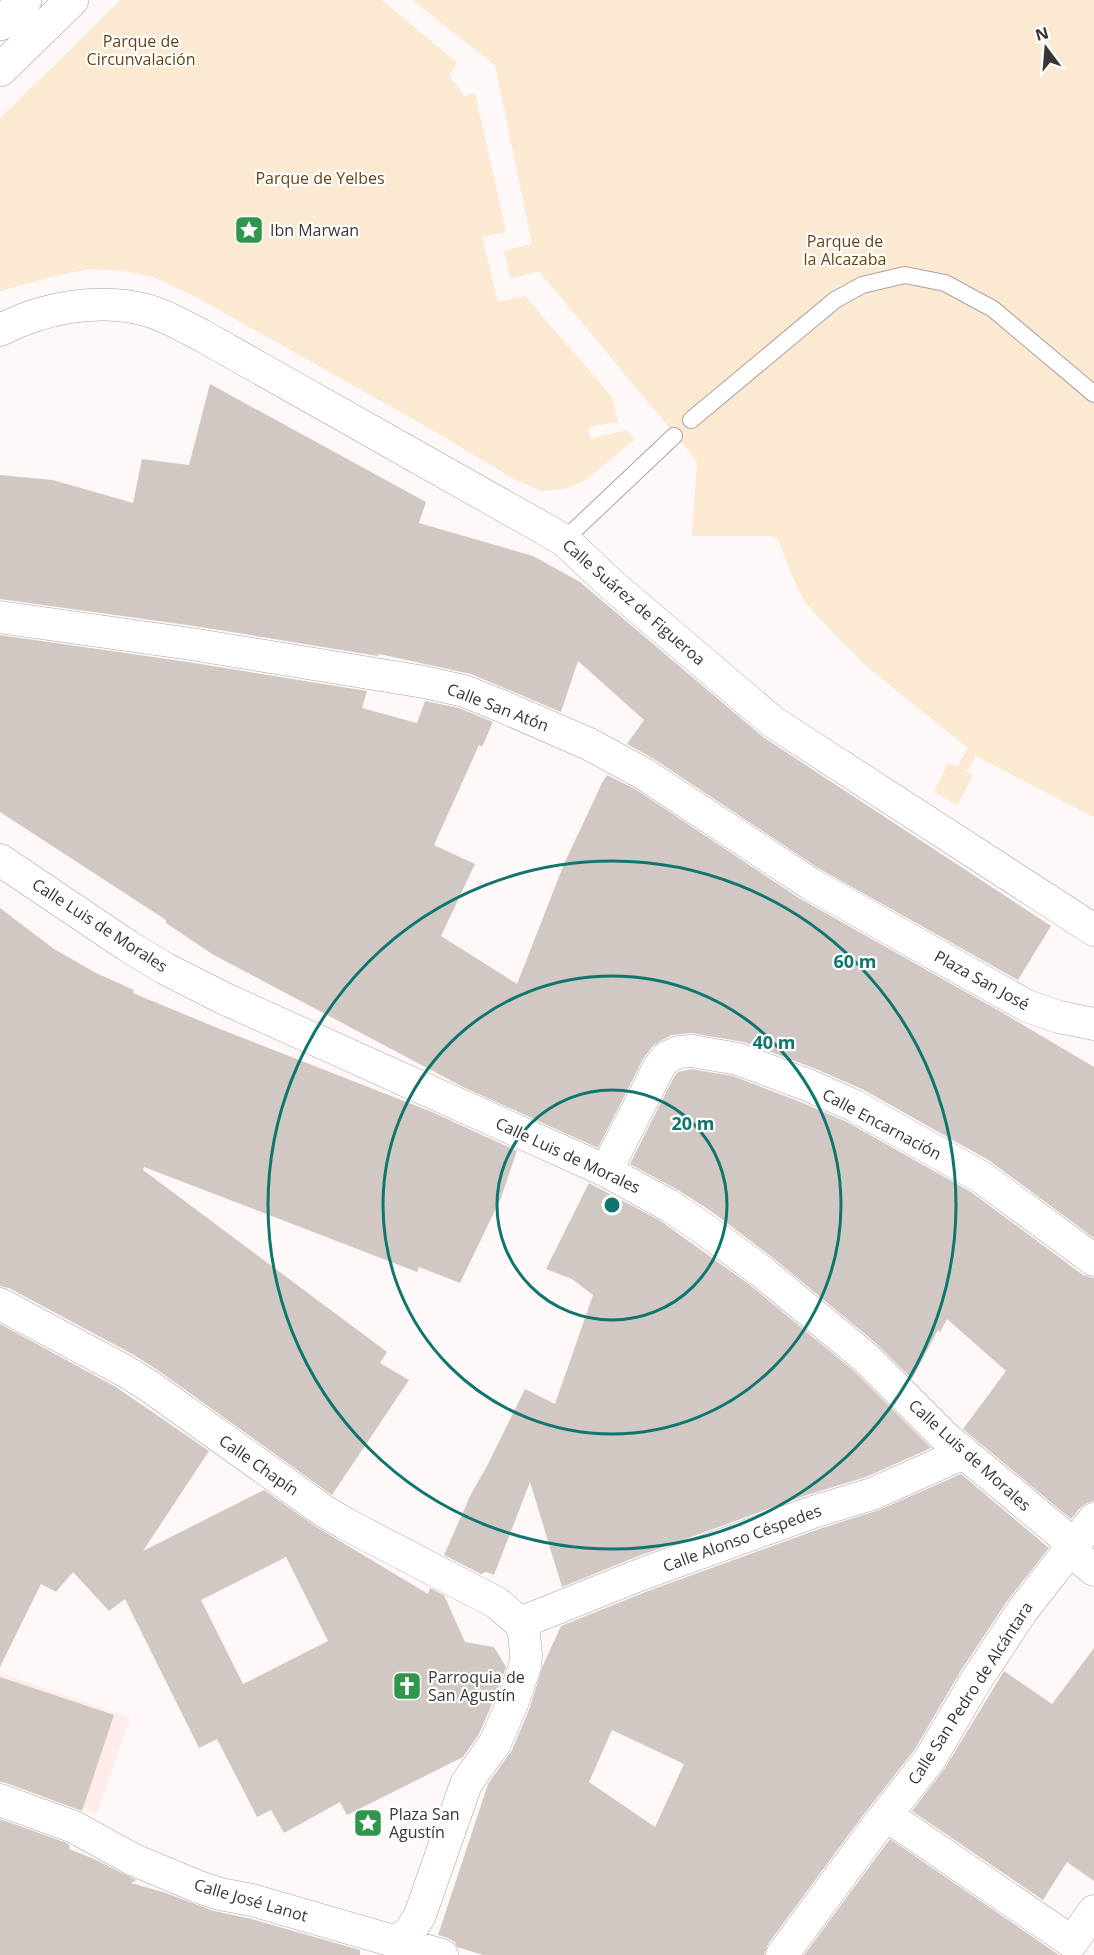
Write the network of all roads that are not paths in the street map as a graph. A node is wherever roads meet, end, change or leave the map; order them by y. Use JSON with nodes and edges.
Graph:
{"nodes":[{"id":1,"x":25,"y":0,"type":"edge"},
{"id":2,"x":72,"y":0,"type":"edge"},
{"id":3,"x":0,"y":24,"type":"edge"},
{"id":4,"x":0,"y":70,"type":"edge"},
{"id":5,"x":0,"y":330,"type":"edge"},
{"id":6,"x":1094,"y":394,"type":"edge"},
{"id":7,"x":692,"y":420,"type":"dead end"},
{"id":8,"x":674,"y":436,"type":"dead end"},
{"id":9,"x":564,"y":540,"type":"junction"},
{"id":10,"x":0,"y":617,"type":"edge"},
{"id":11,"x":0,"y":860,"type":"edge"},
{"id":12,"x":1084,"y":923,"type":"edge"},
{"id":13,"x":907,"y":939,"type":"joint"},
{"id":14,"x":1094,"y":1024,"type":"edge"},
{"id":15,"x":606,"y":1171,"type":"junction"},
{"id":16,"x":1094,"y":1260,"type":"edge"},
{"id":17,"x":0,"y":1304,"type":"edge"},
{"id":18,"x":964,"y":1454,"type":"junction"},
{"id":19,"x":1094,"y":1519,"type":"edge"},
{"id":20,"x":1071,"y":1547,"type":"junction"},
{"id":21,"x":1094,"y":1570,"type":"edge"},
{"id":22,"x":520,"y":1623,"type":"junction"},
{"id":23,"x":0,"y":1800,"type":"edge"},
{"id":24,"x":886,"y":1815,"type":"junction"},
{"id":25,"x":1094,"y":1911,"type":"edge"},
{"id":26,"x":398,"y":1941,"type":"junction"},
{"id":27,"x":442,"y":1955,"type":"edge"},
{"id":28,"x":782,"y":1955,"type":"edge"}],
"edges":[{"from":1,"to":3,"type":"main road"},
{"from":2,"to":4,"type":"main road"},
{"from":5,"to":9,"type":"street","name":"Calle Suárez de Figueroa"},
{"from":6,"to":7,"type":"lane"},
{"from":8,"to":9,"type":"lane"},
{"from":9,"to":12,"type":"street","name":"Calle Suárez de Figueroa"},
{"from":10,"to":13,"type":"street","name":"Calle San Atón"},
{"from":11,"to":15,"type":"street","name":"Calle Luis de Morales"},
{"from":13,"to":14,"type":"street","name":"Plaza San José"},
{"from":15,"to":16,"type":"street","name":"Calle Encarnación"},
{"from":15,"to":18,"type":"street","name":"Calle Luis de Morales"},
{"from":17,"to":22,"type":"street","name":"Calle Chapín"},
{"from":18,"to":20,"type":"street","name":"Calle Luis de Morales"},
{"from":18,"to":22,"type":"street","name":"Calle Alonso Céspedes"},
{"from":19,"to":20,"type":"street","name":"Calle San Pedro de Alcántara"},
{"from":20,"to":21,"type":"street","name":"Calle Luis de Morales"},
{"from":20,"to":24,"type":"street","name":"Calle San Pedro de Alcántara"},
{"from":22,"to":26,"type":"street"},
{"from":23,"to":26,"type":"street","name":"Calle José Lanot"},
{"from":24,"to":25,"type":"street"},
{"from":24,"to":28,"type":"street","name":"Calle San Pedro de Alcántara"},
{"from":26,"to":27,"type":"street","name":"Calle José Lanot"}]}
